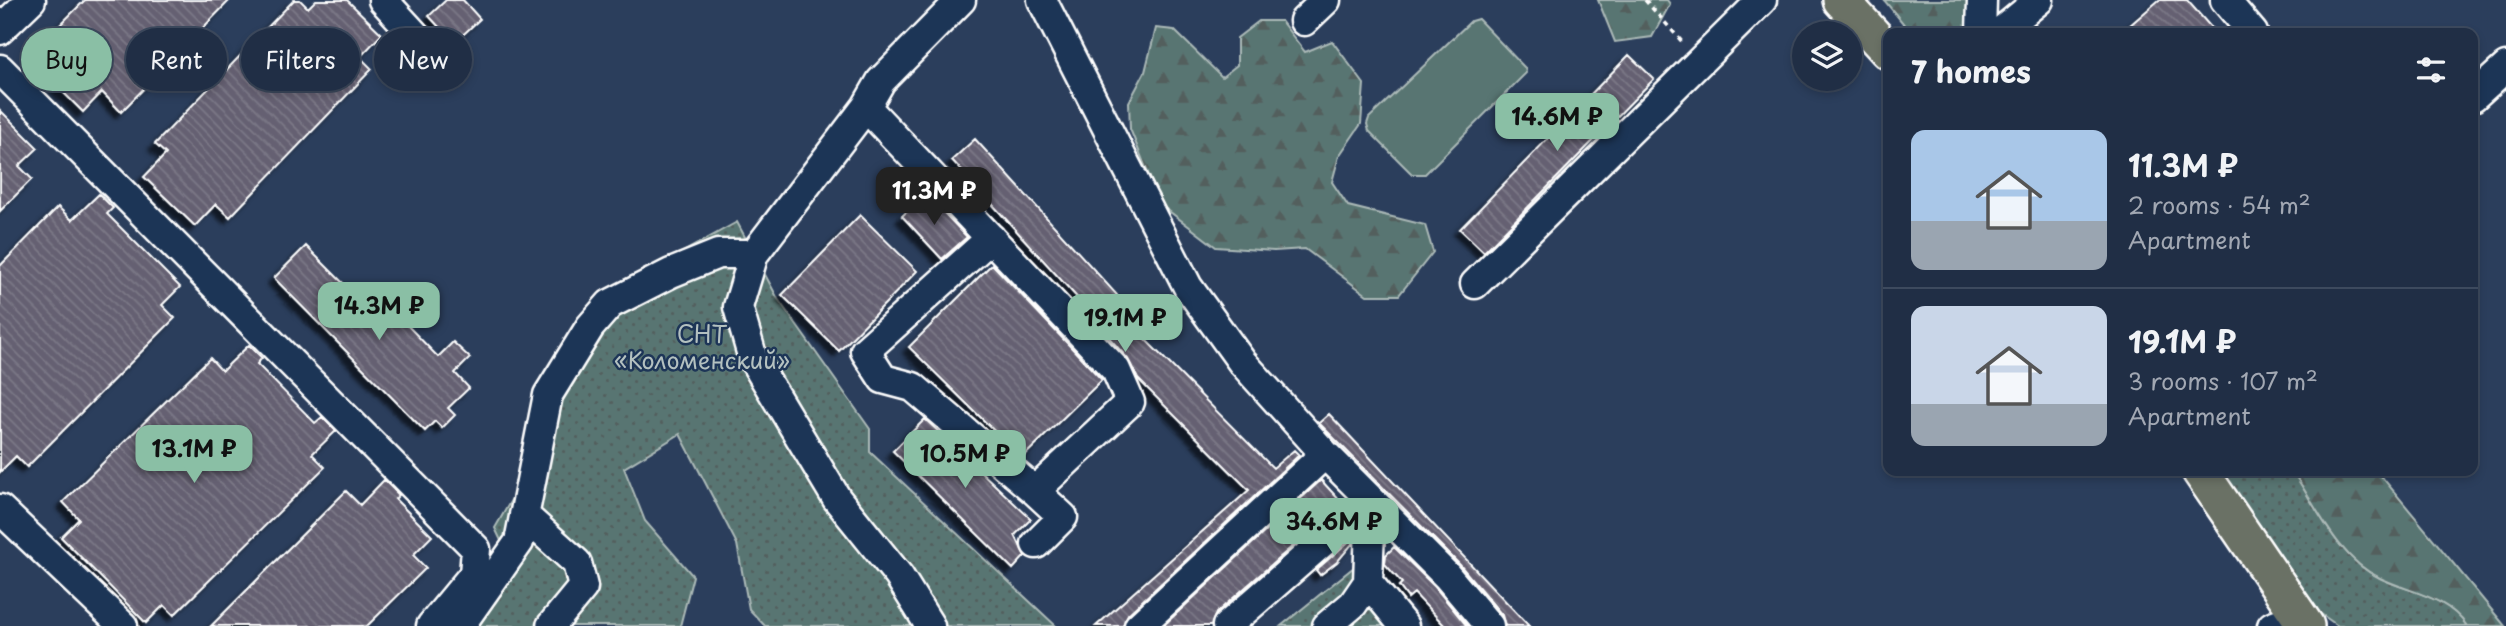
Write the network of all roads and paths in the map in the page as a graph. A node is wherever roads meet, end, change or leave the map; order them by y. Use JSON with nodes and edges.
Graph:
{"nodes":[{"id":1,"x":31,"y":0,"type":"edge"},
{"id":2,"x":383,"y":0,"type":"edge"},
{"id":3,"x":961,"y":0,"type":"edge"},
{"id":4,"x":1042,"y":0,"type":"edge"},
{"id":5,"x":1326,"y":0,"type":"edge"},
{"id":6,"x":1645,"y":0,"type":"edge"},
{"id":7,"x":1762,"y":0,"type":"edge"},
{"id":8,"x":1841,"y":0,"type":"edge"},
{"id":9,"x":1982,"y":0,"type":"edge"},
{"id":10,"x":2039,"y":0,"type":"edge"},
{"id":11,"x":2225,"y":0,"type":"edge"},
{"id":12,"x":1304,"y":21,"type":"dead end"},
{"id":13,"x":408,"y":28,"type":"edge"},
{"id":14,"x":1981,"y":28,"type":"edge"},
{"id":15,"x":2005,"y":28,"type":"edge"},
{"id":16,"x":2249,"y":28,"type":"edge"},
{"id":17,"x":0,"y":30,"type":"edge"},
{"id":18,"x":1883,"y":46,"type":"edge"},
{"id":19,"x":1699,"y":61,"type":"junction"},
{"id":20,"x":2506,"y":67,"type":"edge"},
{"id":21,"x":0,"y":69,"type":"edge"},
{"id":22,"x":2478,"y":92,"type":"edge"},
{"id":23,"x":866,"y":107,"type":"junction"},
{"id":24,"x":991,"y":238,"type":"junction"},
{"id":25,"x":754,"y":254,"type":"junction"},
{"id":26,"x":1475,"y":284,"type":"dead end"},
{"id":27,"x":1325,"y":454,"type":"junction"},
{"id":28,"x":2203,"y":476,"type":"edge"},
{"id":29,"x":1035,"y":491,"type":"junction"},
{"id":30,"x":1371,"y":500,"type":"junction"},
{"id":31,"x":0,"y":509,"type":"edge"},
{"id":32,"x":524,"y":515,"type":"junction"},
{"id":33,"x":1036,"y":544,"type":"dead end"},
{"id":34,"x":1368,"y":582,"type":"junction"},
{"id":35,"x":2292,"y":623,"type":"edge"},
{"id":36,"x":123,"y":626,"type":"edge"},
{"id":37,"x":431,"y":626,"type":"edge"},
{"id":38,"x":460,"y":626,"type":"edge"},
{"id":39,"x":551,"y":626,"type":"edge"},
{"id":40,"x":930,"y":626,"type":"edge"},
{"id":41,"x":1139,"y":626,"type":"edge"},
{"id":42,"x":1227,"y":626,"type":"edge"},
{"id":43,"x":1327,"y":626,"type":"edge"},
{"id":44,"x":1404,"y":626,"type":"edge"},
{"id":45,"x":1489,"y":626,"type":"edge"}],
"edges":[{"from":1,"to":17,"type":"lane"},
{"from":2,"to":13,"type":"lane"},
{"from":3,"to":23,"type":"lane"},
{"from":4,"to":27,"type":"lane"},
{"from":5,"to":12,"type":"lane"},
{"from":6,"to":19,"type":"path"},
{"from":7,"to":19,"type":"lane"},
{"from":8,"to":18,"type":"main road"},
{"from":9,"to":14,"type":"lane"},
{"from":10,"to":15,"type":"lane"},
{"from":11,"to":16,"type":"lane"},
{"from":19,"to":26,"type":"lane"},
{"from":20,"to":22,"type":"lane"},
{"from":21,"to":37,"type":"lane"},
{"from":23,"to":24,"type":"lane"},
{"from":23,"to":25,"type":"lane"},
{"from":24,"to":29,"type":"lane"},
{"from":24,"to":29,"type":"lane"},
{"from":25,"to":32,"type":"lane"},
{"from":25,"to":40,"type":"lane"},
{"from":27,"to":30,"type":"lane"},
{"from":27,"to":41,"type":"lane"},
{"from":28,"to":35,"type":"main road"},
{"from":29,"to":33,"type":"lane"},
{"from":30,"to":34,"type":"lane"},
{"from":30,"to":42,"type":"lane"},
{"from":30,"to":45,"type":"lane"},
{"from":31,"to":36,"type":"lane"},
{"from":32,"to":38,"type":"lane"},
{"from":32,"to":39,"type":"lane"},
{"from":34,"to":43,"type":"lane"},
{"from":34,"to":44,"type":"lane"}]}
